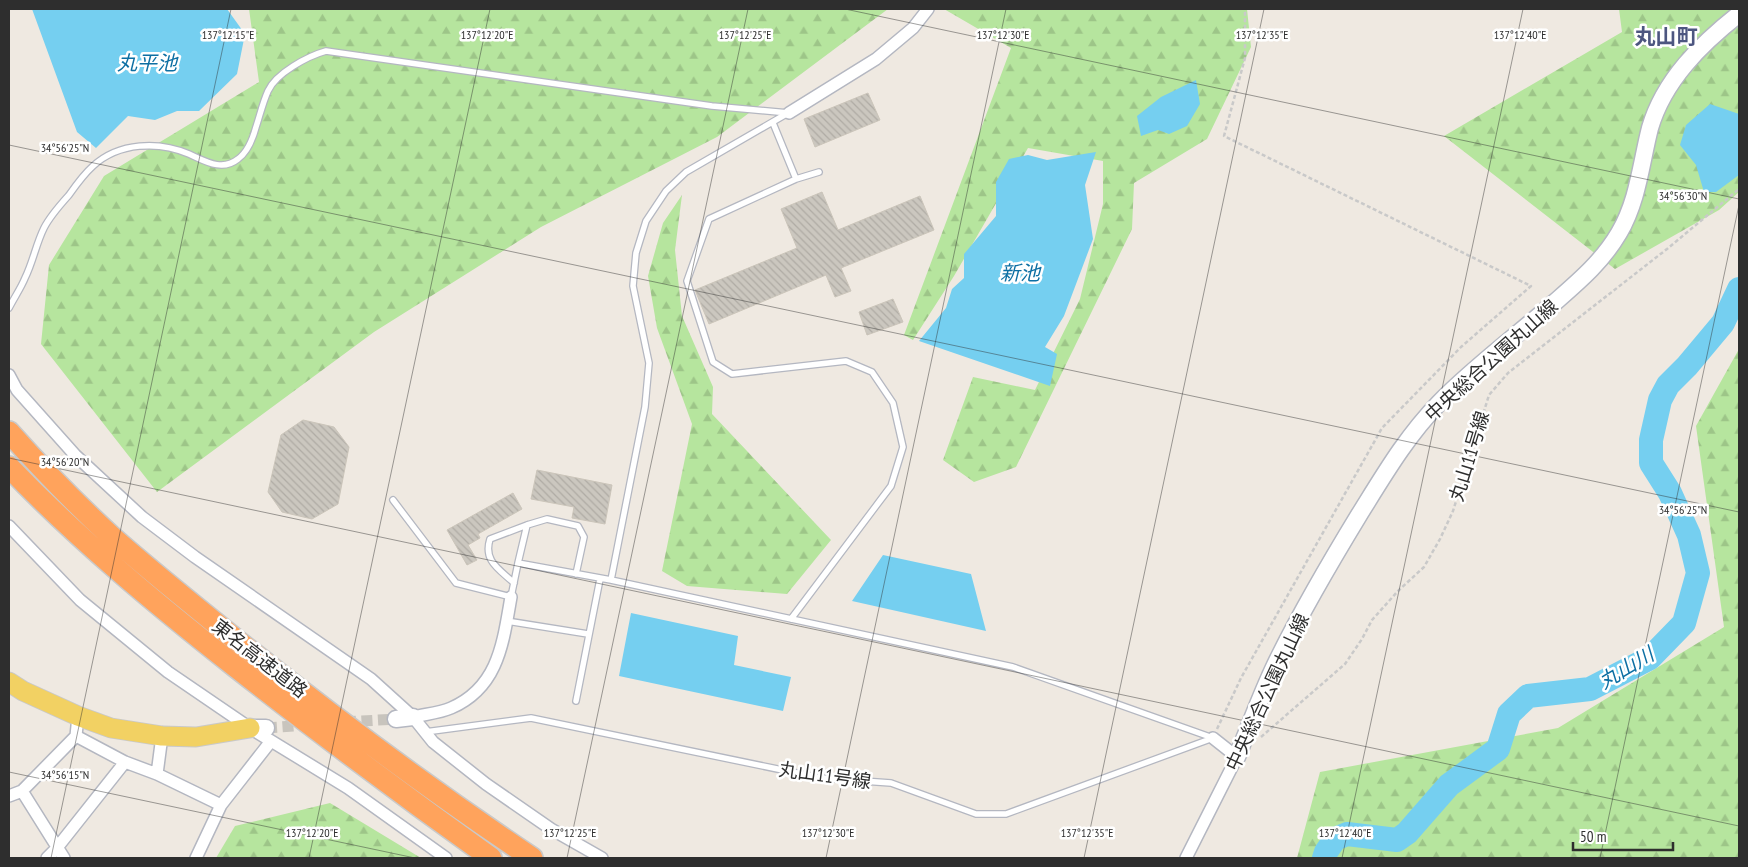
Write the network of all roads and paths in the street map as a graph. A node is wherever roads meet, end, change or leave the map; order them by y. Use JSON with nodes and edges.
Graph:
{"nodes":[{"id":1,"x":928,"y":9,"type":"edge"},
{"id":2,"x":1244,"y":9,"type":"edge"},
{"id":3,"x":1739,"y":14,"type":"edge"},
{"id":4,"x":789,"y":113,"type":"junction"},
{"id":5,"x":773,"y":123,"type":"junction"},
{"id":6,"x":819,"y":172,"type":"dead end"},
{"id":7,"x":796,"y":179,"type":"junction"},
{"id":8,"x":1739,"y":189,"type":"edge"},
{"id":9,"x":9,"y":308,"type":"edge"},
{"id":10,"x":9,"y":374,"type":"edge"},
{"id":11,"x":13,"y":394,"type":"edge"},
{"id":12,"x":9,"y":432,"type":"edge"},
{"id":13,"x":9,"y":467,"type":"edge"},
{"id":14,"x":393,"y":500,"type":"dead end"},
{"id":15,"x":527,"y":525,"type":"junction"},
{"id":16,"x":9,"y":526,"type":"edge"},
{"id":17,"x":518,"y":564,"type":"junction"},
{"id":18,"x":576,"y":574,"type":"junction"},
{"id":19,"x":600,"y":578,"type":"junction"},
{"id":20,"x":611,"y":580,"type":"junction"},
{"id":21,"x":514,"y":583,"type":"junction"},
{"id":22,"x":511,"y":597,"type":"junction"},
{"id":23,"x":792,"y":619,"type":"junction"},
{"id":24,"x":506,"y":621,"type":"junction"},
{"id":25,"x":588,"y":634,"type":"junction"},
{"id":26,"x":9,"y":682,"type":"edge"},
{"id":27,"x":576,"y":701,"type":"dead end"},
{"id":28,"x":78,"y":716,"type":"junction"},
{"id":29,"x":413,"y":717,"type":"junction"},
{"id":30,"x":396,"y":719,"type":"tunnel mouth"},
{"id":31,"x":262,"y":732,"type":"junction"},
{"id":32,"x":424,"y":732,"type":"junction"},
{"id":33,"x":76,"y":736,"type":"junction"},
{"id":34,"x":162,"y":736,"type":"junction"},
{"id":35,"x":1213,"y":738,"type":"junction"},
{"id":36,"x":1259,"y":738,"type":"dead end"},
{"id":37,"x":1237,"y":757,"type":"junction"},
{"id":38,"x":125,"y":762,"type":"junction"},
{"id":39,"x":157,"y":774,"type":"junction"},
{"id":40,"x":22,"y":791,"type":"junction"},
{"id":41,"x":9,"y":796,"type":"edge"},
{"id":42,"x":221,"y":805,"type":"junction"},
{"id":43,"x":56,"y":849,"type":"junction"},
{"id":44,"x":47,"y":858,"type":"edge"},
{"id":45,"x":64,"y":858,"type":"edge"},
{"id":46,"x":196,"y":858,"type":"edge"},
{"id":47,"x":446,"y":858,"type":"edge"},
{"id":48,"x":491,"y":858,"type":"edge"},
{"id":49,"x":532,"y":858,"type":"edge"},
{"id":50,"x":602,"y":858,"type":"edge"},
{"id":51,"x":1186,"y":858,"type":"edge"}],
"edges":[{"from":1,"to":4,"type":"street"},
{"from":2,"to":35,"type":"path"},
{"from":3,"to":37,"type":"street","name":"中央総合公園丸山線"},
{"from":4,"to":5,"type":"lane"},
{"from":4,"to":9,"type":"lane"},
{"from":5,"to":7,"type":"lane"},
{"from":5,"to":20,"type":"lane"},
{"from":6,"to":7,"type":"lane"},
{"from":7,"to":23,"type":"lane"},
{"from":8,"to":36,"type":"path","name":"丸山11号線"},
{"from":10,"to":11,"type":"street"},
{"from":11,"to":29,"type":"street"},
{"from":12,"to":49,"type":"highway","name":"東名高速道路"},
{"from":13,"to":48,"type":"highway","name":"東名高速道路"},
{"from":14,"to":22,"type":"lane"},
{"from":15,"to":17,"type":"lane"},
{"from":15,"to":18,"type":"lane"},
{"from":15,"to":21,"type":"lane"},
{"from":16,"to":31,"type":"street"},
{"from":17,"to":18,"type":"lane"},
{"from":17,"to":21,"type":"lane"},
{"from":18,"to":19,"type":"lane"},
{"from":19,"to":20,"type":"lane"},
{"from":19,"to":25,"type":"lane"},
{"from":20,"to":23,"type":"lane"},
{"from":21,"to":22,"type":"lane"},
{"from":22,"to":24,"type":"street"},
{"from":23,"to":35,"type":"lane"},
{"from":24,"to":25,"type":"lane"},
{"from":24,"to":29,"type":"street"},
{"from":25,"to":27,"type":"lane"},
{"from":26,"to":28,"type":"main road"},
{"from":28,"to":33,"type":"street"},
{"from":28,"to":34,"type":"main road"},
{"from":29,"to":30,"type":"street"},
{"from":29,"to":32,"type":"street"},
{"from":31,"to":34,"type":"main road"},
{"from":31,"to":42,"type":"street"},
{"from":31,"to":47,"type":"street"},
{"from":32,"to":35,"type":"lane","name":"丸山11号線"},
{"from":32,"to":50,"type":"street"},
{"from":33,"to":38,"type":"street"},
{"from":33,"to":40,"type":"street"},
{"from":34,"to":39,"type":"street"},
{"from":35,"to":37,"type":"street"},
{"from":37,"to":51,"type":"street","name":"中央総合公園丸山線"},
{"from":38,"to":39,"type":"street"},
{"from":38,"to":43,"type":"street"},
{"from":39,"to":42,"type":"street"},
{"from":40,"to":41,"type":"street"},
{"from":40,"to":43,"type":"street"},
{"from":42,"to":46,"type":"street"},
{"from":43,"to":44,"type":"street"},
{"from":43,"to":45,"type":"street"}]}
